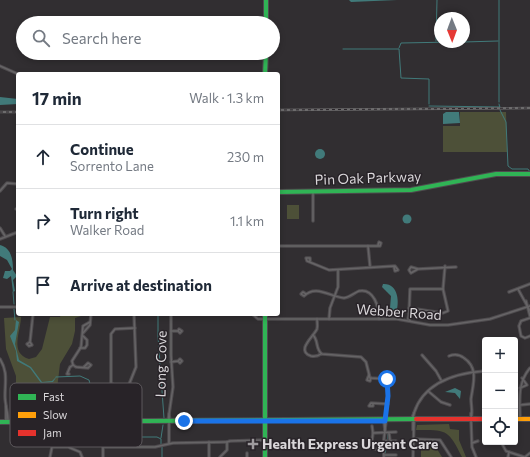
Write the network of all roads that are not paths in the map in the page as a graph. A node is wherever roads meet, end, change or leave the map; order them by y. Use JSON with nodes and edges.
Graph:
{"nodes":[{"id":1,"x":266,"y":0,"type":"edge"},
{"id":2,"x":266,"y":16,"type":"edge"},
{"id":3,"x":266,"y":60,"type":"edge"},
{"id":4,"x":0,"y":66,"type":"edge"},
{"id":5,"x":266,"y":72,"type":"edge"},
{"id":6,"x":16,"y":73,"type":"edge"},
{"id":7,"x":530,"y":174,"type":"edge"},
{"id":8,"x":16,"y":184,"type":"edge"},
{"id":9,"x":0,"y":191,"type":"edge"},
{"id":10,"x":280,"y":192,"type":"edge"},
{"id":11,"x":313,"y":192,"type":"junction"},
{"id":12,"x":313,"y":221,"type":"dead end"},
{"id":13,"x":0,"y":228,"type":"edge"},
{"id":14,"x":16,"y":233,"type":"edge"},
{"id":15,"x":5,"y":236,"type":"junction"},
{"id":16,"x":0,"y":239,"type":"edge"},
{"id":17,"x":378,"y":245,"type":"dead end"},
{"id":18,"x":280,"y":246,"type":"edge"},
{"id":19,"x":368,"y":246,"type":"junction"},
{"id":20,"x":310,"y":261,"type":"dead end"},
{"id":21,"x":370,"y":266,"type":"junction"},
{"id":22,"x":444,"y":266,"type":"junction"},
{"id":23,"x":394,"y":267,"type":"dead end"},
{"id":24,"x":456,"y":267,"type":"dead end"},
{"id":25,"x":418,"y":269,"type":"dead end"},
{"id":26,"x":338,"y":270,"type":"junction"},
{"id":27,"x":530,"y":284,"type":"edge"},
{"id":28,"x":518,"y":288,"type":"junction"},
{"id":29,"x":443,"y":289,"type":"junction"},
{"id":30,"x":510,"y":292,"type":"dead end"},
{"id":31,"x":306,"y":294,"type":"dead end"},
{"id":32,"x":335,"y":295,"type":"junction"},
{"id":33,"x":0,"y":306,"type":"edge"},
{"id":34,"x":528,"y":306,"type":"edge"},
{"id":35,"x":16,"y":307,"type":"edge"},
{"id":36,"x":409,"y":308,"type":"junction"},
{"id":37,"x":530,"y":311,"type":"edge"},
{"id":38,"x":33,"y":316,"type":"edge"},
{"id":39,"x":91,"y":316,"type":"edge"},
{"id":40,"x":134,"y":316,"type":"edge"},
{"id":41,"x":171,"y":316,"type":"edge"},
{"id":42,"x":254,"y":316,"type":"edge"},
{"id":43,"x":265,"y":316,"type":"edge"},
{"id":44,"x":530,"y":317,"type":"edge"},
{"id":45,"x":317,"y":319,"type":"junction"},
{"id":46,"x":330,"y":319,"type":"junction"},
{"id":47,"x":379,"y":319,"type":"junction"},
{"id":48,"x":409,"y":320,"type":"junction"},
{"id":49,"x":90,"y":322,"type":"junction"},
{"id":50,"x":135,"y":328,"type":"junction"},
{"id":51,"x":171,"y":331,"type":"junction"},
{"id":52,"x":178,"y":331,"type":"dead end"},
{"id":53,"x":82,"y":335,"type":"junction"},
{"id":54,"x":313,"y":335,"type":"junction"},
{"id":55,"x":530,"y":336,"type":"edge"},
{"id":56,"x":30,"y":342,"type":"dead end"},
{"id":57,"x":80,"y":348,"type":"junction"},
{"id":58,"x":321,"y":354,"type":"junction"},
{"id":59,"x":422,"y":355,"type":"dead end"},
{"id":60,"x":449,"y":356,"type":"dead end"},
{"id":61,"x":0,"y":359,"type":"edge"},
{"id":62,"x":178,"y":361,"type":"dead end"},
{"id":63,"x":171,"y":362,"type":"junction"},
{"id":64,"x":73,"y":365,"type":"junction"},
{"id":65,"x":84,"y":367,"type":"dead end"},
{"id":66,"x":530,"y":368,"type":"edge"},
{"id":67,"x":482,"y":371,"type":"edge"},
{"id":68,"x":474,"y":372,"type":"junction"},
{"id":69,"x":69,"y":374,"type":"dead end"},
{"id":70,"x":369,"y":375,"type":"junction"},
{"id":71,"x":371,"y":378,"type":"junction"},
{"id":72,"x":522,"y":378,"type":"junction"},
{"id":73,"x":441,"y":380,"type":"junction"},
{"id":74,"x":111,"y":383,"type":"edge"},
{"id":75,"x":129,"y":383,"type":"edge"},
{"id":76,"x":520,"y":388,"type":"junction"},
{"id":77,"x":428,"y":390,"type":"junction"},
{"id":78,"x":373,"y":404,"type":"dead end"},
{"id":79,"x":388,"y":404,"type":"junction"},
{"id":80,"x":530,"y":404,"type":"edge"},
{"id":81,"x":450,"y":405,"type":"dead end"},
{"id":82,"x":520,"y":405,"type":"junction"},
{"id":83,"x":471,"y":419,"type":"junction"},
{"id":84,"x":482,"y":419,"type":"edge"},
{"id":85,"x":518,"y":419,"type":"edge"},
{"id":86,"x":530,"y":419,"type":"edge"},
{"id":87,"x":413,"y":420,"type":"junction"},
{"id":88,"x":169,"y":421,"type":"junction"},
{"id":89,"x":265,"y":421,"type":"junction"},
{"id":90,"x":385,"y":421,"type":"junction"},
{"id":91,"x":0,"y":422,"type":"edge"},
{"id":92,"x":7,"y":422,"type":"joint"},
{"id":93,"x":142,"y":422,"type":"edge"},
{"id":94,"x":372,"y":426,"type":"dead end"},
{"id":95,"x":386,"y":432,"type":"junction"},
{"id":96,"x":389,"y":432,"type":"junction"},
{"id":97,"x":396,"y":432,"type":"dead end"},
{"id":98,"x":373,"y":433,"type":"junction"},
{"id":99,"x":413,"y":439,"type":"junction"},
{"id":100,"x":265,"y":440,"type":"junction"},
{"id":101,"x":384,"y":440,"type":"junction"},
{"id":102,"x":390,"y":441,"type":"junction"},
{"id":103,"x":396,"y":441,"type":"dead end"},
{"id":104,"x":478,"y":441,"type":"dead end"},
{"id":105,"x":209,"y":442,"type":"junction"},
{"id":106,"x":227,"y":442,"type":"junction"},
{"id":107,"x":169,"y":443,"type":"junction"},
{"id":108,"x":472,"y":443,"type":"junction"},
{"id":109,"x":502,"y":445,"type":"edge"},
{"id":110,"x":52,"y":447,"type":"edge"},
{"id":111,"x":69,"y":447,"type":"edge"},
{"id":112,"x":102,"y":447,"type":"joint"},
{"id":113,"x":383,"y":451,"type":"junction"},
{"id":114,"x":509,"y":452,"type":"junction"},
{"id":115,"x":247,"y":453,"type":"dead end"},
{"id":116,"x":530,"y":453,"type":"edge"},
{"id":117,"x":396,"y":455,"type":"dead end"},
{"id":118,"x":384,"y":456,"type":"edge"},
{"id":119,"x":390,"y":456,"type":"edge"},
{"id":120,"x":50,"y":457,"type":"edge"},
{"id":121,"x":82,"y":457,"type":"edge"},
{"id":122,"x":103,"y":457,"type":"edge"},
{"id":123,"x":209,"y":457,"type":"edge"},
{"id":124,"x":220,"y":457,"type":"edge"},
{"id":125,"x":247,"y":457,"type":"edge"},
{"id":126,"x":265,"y":457,"type":"edge"},
{"id":127,"x":413,"y":457,"type":"edge"},
{"id":128,"x":451,"y":457,"type":"edge"},
{"id":129,"x":476,"y":457,"type":"edge"},
{"id":130,"x":508,"y":457,"type":"edge"},
{"id":131,"x":524,"y":457,"type":"edge"}],
"edges":[{"from":1,"to":2,"type":"street"},
{"from":3,"to":5,"type":"street"},
{"from":4,"to":6,"type":"street"},
{"from":7,"to":11,"type":"street","name":"Pin Oak Parkway"},
{"from":8,"to":9,"type":"street"},
{"from":10,"to":11,"type":"street","name":"Pin Oak Parkway"},
{"from":11,"to":12,"type":"street"},
{"from":13,"to":15,"type":"street"},
{"from":14,"to":15,"type":"street"},
{"from":15,"to":16,"type":"street"},
{"from":17,"to":19,"type":"street"},
{"from":18,"to":19,"type":"street"},
{"from":19,"to":21,"type":"street"},
{"from":20,"to":26,"type":"street"},
{"from":21,"to":23,"type":"street"},
{"from":21,"to":26,"type":"street"},
{"from":22,"to":24,"type":"street"},
{"from":22,"to":25,"type":"street"},
{"from":22,"to":29,"type":"street"},
{"from":26,"to":32,"type":"street"},
{"from":27,"to":28,"type":"street"},
{"from":28,"to":30,"type":"street"},
{"from":28,"to":34,"type":"street"},
{"from":29,"to":36,"type":"street"},
{"from":29,"to":36,"type":"street"},
{"from":31,"to":32,"type":"street"},
{"from":32,"to":46,"type":"street"},
{"from":32,"to":47,"type":"street"},
{"from":33,"to":35,"type":"street"},
{"from":34,"to":37,"type":"street"},
{"from":34,"to":44,"type":"street"},
{"from":34,"to":48,"type":"street","name":"Webber Road"},
{"from":36,"to":48,"type":"street"},
{"from":38,"to":56,"type":"street"},
{"from":39,"to":49,"type":"street"},
{"from":40,"to":50,"type":"street"},
{"from":41,"to":51,"type":"street","name":"Long Cove"},
{"from":42,"to":43,"type":"street"},
{"from":43,"to":45,"type":"street","name":"Webber Road"},
{"from":43,"to":89,"type":"street"},
{"from":44,"to":55,"type":"street"},
{"from":45,"to":46,"type":"street","name":"Webber Road"},
{"from":45,"to":54,"type":"street"},
{"from":46,"to":47,"type":"street","name":"Webber Road"},
{"from":47,"to":48,"type":"street","name":"Webber Road"},
{"from":49,"to":53,"type":"street"},
{"from":49,"to":53,"type":"street"},
{"from":50,"to":74,"type":"street"},
{"from":50,"to":75,"type":"street"},
{"from":51,"to":52,"type":"street"},
{"from":51,"to":63,"type":"street","name":"Long Cove"},
{"from":53,"to":57,"type":"street"},
{"from":53,"to":57,"type":"street"},
{"from":54,"to":58,"type":"street"},
{"from":54,"to":58,"type":"street"},
{"from":57,"to":64,"type":"street"},
{"from":58,"to":70,"type":"street"},
{"from":59,"to":73,"type":"street"},
{"from":60,"to":68,"type":"street"},
{"from":61,"to":92,"type":"street"},
{"from":62,"to":63,"type":"street"},
{"from":63,"to":88,"type":"street","name":"Long Cove"},
{"from":64,"to":65,"type":"street"},
{"from":64,"to":69,"type":"street"},
{"from":66,"to":72,"type":"street"},
{"from":67,"to":68,"type":"street"},
{"from":68,"to":73,"type":"street"},
{"from":68,"to":83,"type":"street"},
{"from":70,"to":71,"type":"street"},
{"from":70,"to":71,"type":"street"},
{"from":71,"to":79,"type":"street"},
{"from":72,"to":76,"type":"street"},
{"from":72,"to":76,"type":"street"},
{"from":73,"to":77,"type":"street"},
{"from":76,"to":82,"type":"street"},
{"from":77,"to":81,"type":"street"},
{"from":77,"to":87,"type":"street"},
{"from":78,"to":79,"type":"street"},
{"from":79,"to":90,"type":"street"},
{"from":80,"to":82,"type":"street"},
{"from":82,"to":85,"type":"street"},
{"from":83,"to":84,"type":"street"},
{"from":83,"to":87,"type":"street"},
{"from":83,"to":108,"type":"street"},
{"from":85,"to":86,"type":"street"},
{"from":87,"to":90,"type":"street"},
{"from":87,"to":99,"type":"street"},
{"from":88,"to":89,"type":"street"},
{"from":88,"to":93,"type":"street"},
{"from":88,"to":107,"type":"street","name":"Long Cove"},
{"from":89,"to":90,"type":"street"},
{"from":89,"to":100,"type":"street"},
{"from":90,"to":95,"type":"street"},
{"from":91,"to":92,"type":"street"},
{"from":94,"to":98,"type":"street"},
{"from":95,"to":96,"type":"street"},
{"from":95,"to":98,"type":"street"},
{"from":95,"to":101,"type":"street"},
{"from":96,"to":97,"type":"street"},
{"from":96,"to":102,"type":"street"},
{"from":98,"to":113,"type":"street"},
{"from":99,"to":127,"type":"street"},
{"from":99,"to":128,"type":"street"},
{"from":100,"to":106,"type":"street"},
{"from":100,"to":126,"type":"street"},
{"from":101,"to":102,"type":"street"},
{"from":101,"to":113,"type":"street"},
{"from":102,"to":103,"type":"street"},
{"from":104,"to":108,"type":"street"},
{"from":105,"to":106,"type":"street"},
{"from":105,"to":107,"type":"street"},
{"from":105,"to":123,"type":"street"},
{"from":106,"to":124,"type":"street"},
{"from":107,"to":112,"type":"street"},
{"from":108,"to":129,"type":"street"},
{"from":109,"to":114,"type":"street"},
{"from":110,"to":120,"type":"street"},
{"from":111,"to":121,"type":"street"},
{"from":112,"to":122,"type":"street"},
{"from":113,"to":118,"type":"street"},
{"from":114,"to":130,"type":"street"},
{"from":114,"to":131,"type":"street"},
{"from":115,"to":125,"type":"street"},
{"from":116,"to":131,"type":"street"},
{"from":117,"to":119,"type":"street"},
{"from":118,"to":119,"type":"street"}]}
